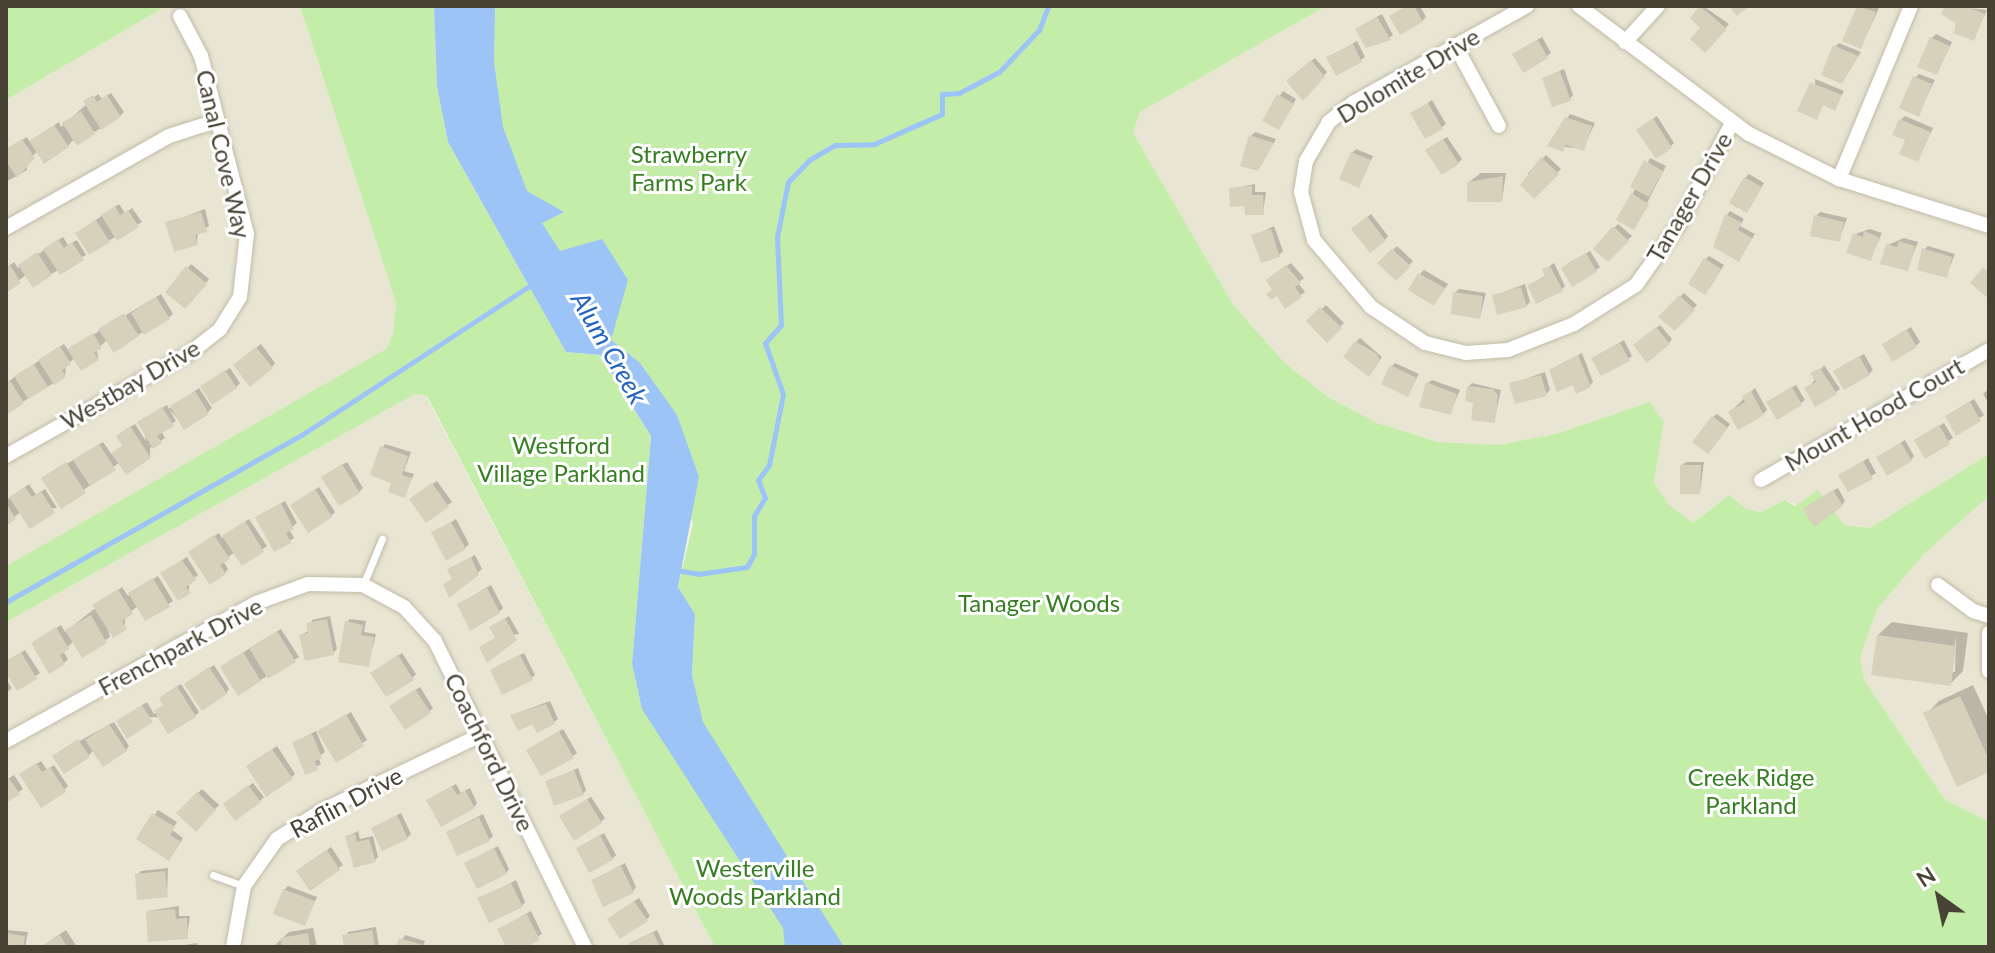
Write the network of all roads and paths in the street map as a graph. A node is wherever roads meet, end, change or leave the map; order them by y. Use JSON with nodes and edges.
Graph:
{"nodes":[{"id":1,"x":1527,"y":6,"type":"edge"},
{"id":2,"x":1579,"y":6,"type":"edge"},
{"id":3,"x":1658,"y":6,"type":"edge"},
{"id":4,"x":1911,"y":6,"type":"edge"},
{"id":5,"x":180,"y":16,"type":"dead end"},
{"id":6,"x":1625,"y":42,"type":"junction"},
{"id":7,"x":1455,"y":45,"type":"junction"},
{"id":8,"x":216,"y":121,"type":"junction"},
{"id":9,"x":1732,"y":123,"type":"junction"},
{"id":10,"x":1499,"y":126,"type":"dead end"},
{"id":11,"x":1839,"y":179,"type":"junction"},
{"id":12,"x":1304,"y":209,"type":"joint"},
{"id":13,"x":1989,"y":226,"type":"edge"},
{"id":14,"x":6,"y":228,"type":"edge"},
{"id":15,"x":240,"y":297,"type":"joint"},
{"id":16,"x":1989,"y":350,"type":"edge"},
{"id":17,"x":6,"y":456,"type":"edge"},
{"id":18,"x":1761,"y":480,"type":"dead end"},
{"id":19,"x":382,"y":539,"type":"dead end"},
{"id":20,"x":363,"y":585,"type":"junction"},
{"id":21,"x":1938,"y":585,"type":"dead end"},
{"id":22,"x":1989,"y":616,"type":"edge"},
{"id":23,"x":1989,"y":633,"type":"edge"},
{"id":24,"x":1989,"y":671,"type":"edge"},
{"id":25,"x":481,"y":735,"type":"junction"},
{"id":26,"x":6,"y":741,"type":"edge"},
{"id":27,"x":213,"y":875,"type":"dead end"},
{"id":28,"x":244,"y":886,"type":"junction"},
{"id":29,"x":233,"y":947,"type":"edge"},
{"id":30,"x":585,"y":947,"type":"edge"}],
"edges":[{"from":1,"to":7,"type":"street","name":"Dolomite Drive"},
{"from":2,"to":6,"type":"street"},
{"from":3,"to":6,"type":"street"},
{"from":4,"to":11,"type":"street"},
{"from":5,"to":8,"type":"street","name":"Canal Cove Way"},
{"from":6,"to":9,"type":"street"},
{"from":7,"to":10,"type":"street"},
{"from":7,"to":12,"type":"street","name":"Dolomite Drive"},
{"from":8,"to":14,"type":"street"},
{"from":8,"to":15,"type":"street","name":"Canal Cove Way"},
{"from":9,"to":11,"type":"street"},
{"from":9,"to":12,"type":"street","name":"Tanager Drive"},
{"from":11,"to":13,"type":"street"},
{"from":15,"to":17,"type":"street","name":"Westbay Drive"},
{"from":16,"to":18,"type":"street","name":"Mount Hood Court"},
{"from":19,"to":20,"type":"lane"},
{"from":20,"to":25,"type":"street","name":"Coachford Drive"},
{"from":20,"to":26,"type":"street","name":"Frenchpark Drive"},
{"from":21,"to":22,"type":"street"},
{"from":23,"to":24,"type":"street"},
{"from":25,"to":28,"type":"street","name":"Raflin Drive"},
{"from":25,"to":30,"type":"street","name":"Coachford Drive"},
{"from":27,"to":28,"type":"lane"},
{"from":28,"to":29,"type":"street","name":"Raflin Drive"}]}
